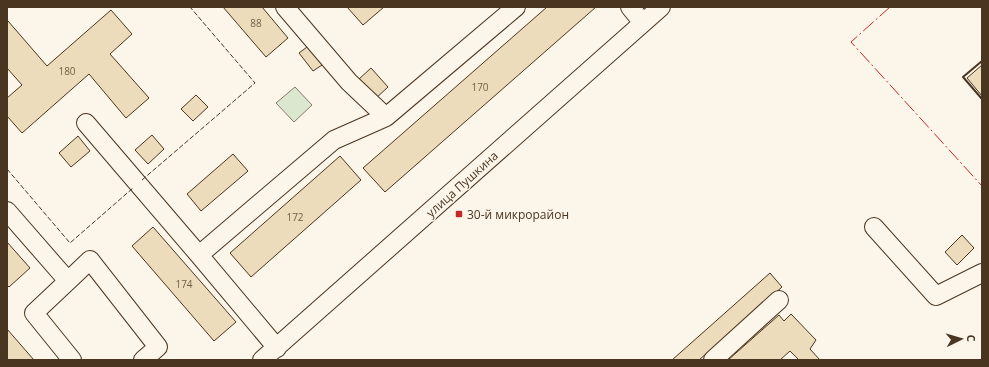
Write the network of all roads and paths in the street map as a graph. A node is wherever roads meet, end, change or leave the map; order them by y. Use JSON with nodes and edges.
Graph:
{"nodes":[{"id":1,"x":285,"y":7,"type":"edge"},
{"id":2,"x":516,"y":7,"type":"edge"},
{"id":3,"x":630,"y":7,"type":"edge"},
{"id":4,"x":661,"y":7,"type":"edge"},
{"id":5,"x":643,"y":23,"type":"junction"},
{"id":6,"x":386,"y":117,"type":"junction"},
{"id":7,"x":86,"y":123,"type":"dead end"},
{"id":8,"x":7,"y":212,"type":"edge"},
{"id":9,"x":874,"y":227,"type":"dead end"},
{"id":10,"x":199,"y":255,"type":"junction"},
{"id":11,"x":982,"y":273,"type":"edge"},
{"id":12,"x":68,"y":281,"type":"junction"},
{"id":13,"x":779,"y":300,"type":"dead end"},
{"id":14,"x":277,"y":348,"type":"junction"},
{"id":15,"x":72,"y":360,"type":"edge"},
{"id":16,"x":143,"y":360,"type":"edge"},
{"id":17,"x":262,"y":360,"type":"edge"},
{"id":18,"x":713,"y":360,"type":"edge"}],
"edges":[{"from":1,"to":6,"type":"street"},
{"from":2,"to":6,"type":"street"},
{"from":3,"to":5,"type":"street"},
{"from":4,"to":5,"type":"street","name":"улица Пушкина"},
{"from":5,"to":14,"type":"street","name":"улица Пушкина"},
{"from":6,"to":10,"type":"street"},
{"from":7,"to":10,"type":"street"},
{"from":8,"to":12,"type":"street"},
{"from":9,"to":11,"type":"street"},
{"from":10,"to":14,"type":"street"},
{"from":12,"to":15,"type":"street"},
{"from":12,"to":16,"type":"street"},
{"from":13,"to":18,"type":"street"},
{"from":14,"to":17,"type":"street","name":"улица Пушкина"}]}
